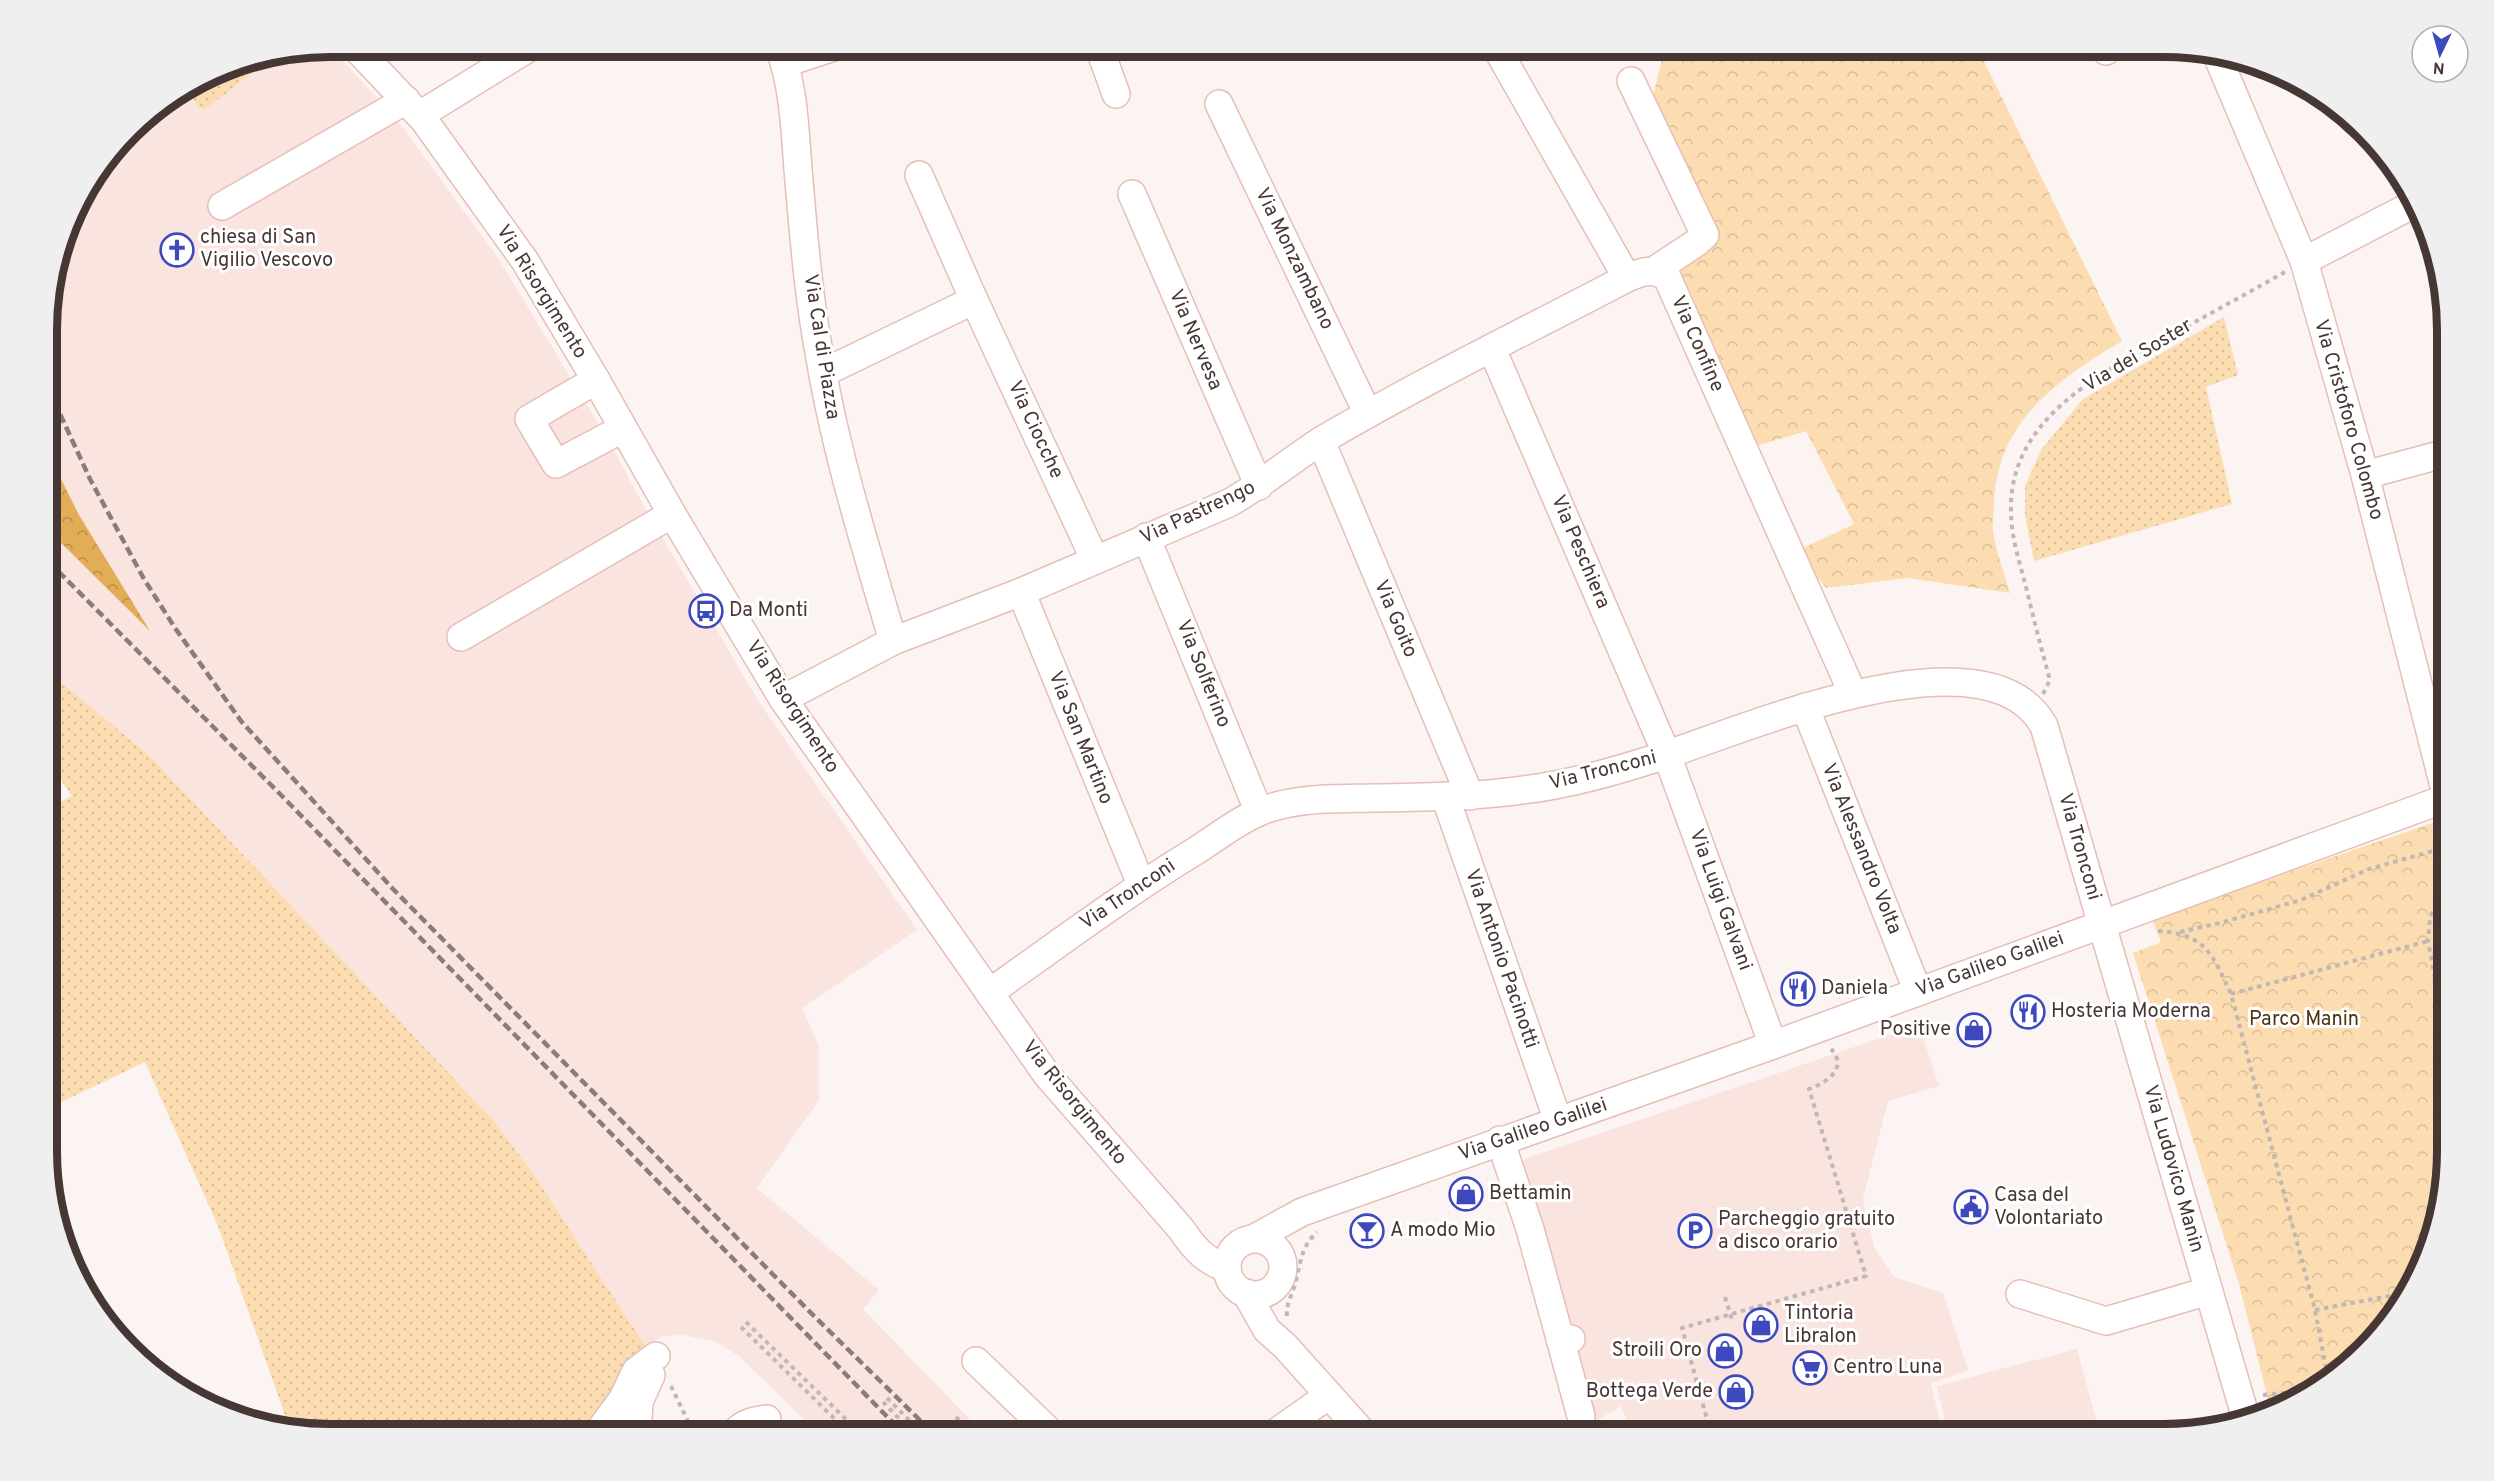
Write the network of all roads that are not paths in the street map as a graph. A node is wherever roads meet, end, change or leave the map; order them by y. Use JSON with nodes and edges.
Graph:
{"nodes":[{"id":1,"x":365,"y":57,"type":"edge"},
{"id":2,"x":509,"y":57,"type":"edge"},
{"id":3,"x":782,"y":57,"type":"edge"},
{"id":4,"x":1103,"y":57,"type":"edge"},
{"id":5,"x":1502,"y":57,"type":"edge"},
{"id":6,"x":2220,"y":63,"type":"edge"},
{"id":7,"x":1631,"y":81,"type":"dead end"},
{"id":8,"x":1116,"y":94,"type":"dead end"},
{"id":9,"x":1219,"y":104,"type":"dead end"},
{"id":10,"x":413,"y":108,"type":"junction"},
{"id":11,"x":919,"y":175,"type":"dead end"},
{"id":12,"x":1132,"y":194,"type":"dead end"},
{"id":13,"x":222,"y":206,"type":"dead end"},
{"id":14,"x":2408,"y":207,"type":"edge"},
{"id":15,"x":2304,"y":261,"type":"junction"},
{"id":16,"x":1655,"y":270,"type":"junction"},
{"id":17,"x":1627,"y":278,"type":"junction"},
{"id":18,"x":974,"y":300,"type":"junction"},
{"id":19,"x":1492,"y":349,"type":"junction"},
{"id":20,"x":823,"y":373,"type":"junction"},
{"id":21,"x":596,"y":380,"type":"junction"},
{"id":22,"x":1368,"y":414,"type":"junction"},
{"id":23,"x":622,"y":429,"type":"junction"},
{"id":24,"x":1321,"y":441,"type":"junction"},
{"id":25,"x":2437,"y":456,"type":"edge"},
{"id":26,"x":2365,"y":475,"type":"junction"},
{"id":27,"x":1259,"y":486,"type":"junction"},
{"id":28,"x":672,"y":514,"type":"junction"},
{"id":29,"x":1146,"y":537,"type":"junction"},
{"id":30,"x":1095,"y":560,"type":"junction"},
{"id":31,"x":1021,"y":592,"type":"junction"},
{"id":32,"x":461,"y":638,"type":"dead end"},
{"id":33,"x":893,"y":641,"type":"junction"},
{"id":34,"x":1853,"y":694,"type":"junction"},
{"id":35,"x":783,"y":699,"type":"junction"},
{"id":36,"x":1805,"y":707,"type":"junction"},
{"id":37,"x":1667,"y":755,"type":"junction"},
{"id":38,"x":2437,"y":759,"type":"edge"},
{"id":39,"x":1457,"y":796,"type":"junction"},
{"id":40,"x":2437,"y":802,"type":"edge"},
{"id":41,"x":1259,"y":812,"type":"junction"},
{"id":42,"x":1140,"y":884,"type":"junction"},
{"id":43,"x":2101,"y":924,"type":"junction"},
{"id":44,"x":1918,"y":992,"type":"junction"},
{"id":45,"x":989,"y":993,"type":"junction"},
{"id":46,"x":1773,"y":1045,"type":"junction"},
{"id":47,"x":1558,"y":1121,"type":"junction"},
{"id":48,"x":1500,"y":1140,"type":"junction"},
{"id":49,"x":1325,"y":1216,"type":"junction"},
{"id":50,"x":1239,"y":1251,"type":"junction"},
{"id":51,"x":1281,"y":1258,"type":"junction"},
{"id":52,"x":1276,"y":1284,"type":"junction"},
{"id":53,"x":2208,"y":1291,"type":"junction"},
{"id":54,"x":1246,"y":1293,"type":"junction"},
{"id":55,"x":2020,"y":1294,"type":"dead end"},
{"id":56,"x":1287,"y":1334,"type":"junction"},
{"id":57,"x":976,"y":1361,"type":"dead end"},
{"id":58,"x":1329,"y":1395,"type":"junction"},
{"id":59,"x":2251,"y":1405,"type":"edge"},
{"id":60,"x":1581,"y":1416,"type":"dead end"},
{"id":61,"x":767,"y":1419,"type":"dead end"},
{"id":62,"x":604,"y":1424,"type":"edge"},
{"id":63,"x":638,"y":1424,"type":"edge"},
{"id":64,"x":748,"y":1424,"type":"edge"},
{"id":65,"x":1042,"y":1424,"type":"edge"},
{"id":66,"x":1288,"y":1424,"type":"edge"},
{"id":67,"x":1355,"y":1424,"type":"edge"}],
"edges":[{"from":1,"to":10,"type":"street","name":"Via Risorgimento"},
{"from":2,"to":10,"type":"street"},
{"from":3,"to":20,"type":"street","name":"Via Cal di Piazza"},
{"from":4,"to":8,"type":"street"},
{"from":5,"to":17,"type":"street"},
{"from":6,"to":15,"type":"street","name":"Via Cristoforo Colombo"},
{"from":7,"to":16,"type":"street"},
{"from":9,"to":22,"type":"street","name":"Via Monzambano"},
{"from":10,"to":13,"type":"street"},
{"from":10,"to":21,"type":"street","name":"Via Risorgimento"},
{"from":11,"to":18,"type":"street","name":"Via Ciocche"},
{"from":12,"to":27,"type":"street","name":"Via Nervesa"},
{"from":14,"to":15,"type":"street"},
{"from":15,"to":26,"type":"street","name":"Via Cristoforo Colombo"},
{"from":16,"to":17,"type":"street"},
{"from":16,"to":34,"type":"street","name":"Via Confine"},
{"from":17,"to":19,"type":"street","name":"Via Pastrengo"},
{"from":18,"to":20,"type":"street"},
{"from":18,"to":30,"type":"street","name":"Via Ciocche"},
{"from":19,"to":22,"type":"street","name":"Via Pastrengo"},
{"from":19,"to":37,"type":"street","name":"Via Peschiera"},
{"from":20,"to":33,"type":"street","name":"Via Cal di Piazza"},
{"from":21,"to":23,"type":"street","name":"Via Risorgimento"},
{"from":21,"to":23,"type":"street"},
{"from":22,"to":24,"type":"street","name":"Via Pastrengo"},
{"from":23,"to":28,"type":"street","name":"Via Risorgimento"},
{"from":24,"to":27,"type":"street","name":"Via Pastrengo"},
{"from":24,"to":39,"type":"street","name":"Via Goito"},
{"from":25,"to":26,"type":"street"},
{"from":26,"to":38,"type":"street","name":"Via Cristoforo Colombo"},
{"from":27,"to":29,"type":"street","name":"Via Pastrengo"},
{"from":28,"to":32,"type":"street"},
{"from":28,"to":35,"type":"street","name":"Via Risorgimento"},
{"from":29,"to":30,"type":"street","name":"Via Pastrengo"},
{"from":29,"to":41,"type":"street","name":"Via Solferino"},
{"from":30,"to":31,"type":"street","name":"Via Pastrengo"},
{"from":31,"to":33,"type":"street","name":"Via Pastrengo"},
{"from":31,"to":42,"type":"street","name":"Via San Martino"},
{"from":33,"to":35,"type":"street","name":"Via Pastrengo"},
{"from":34,"to":36,"type":"street","name":"Via Tronconi"},
{"from":34,"to":43,"type":"street","name":"Via Tronconi"},
{"from":35,"to":45,"type":"street","name":"Via Risorgimento"},
{"from":36,"to":37,"type":"street","name":"Via Tronconi"},
{"from":36,"to":44,"type":"street","name":"Via Alessandro Volta"},
{"from":37,"to":39,"type":"street","name":"Via Tronconi"},
{"from":37,"to":46,"type":"street","name":"Via Luigi Galvani"},
{"from":39,"to":41,"type":"street","name":"Via Tronconi"},
{"from":39,"to":47,"type":"street","name":"Via Antonio Pacinotti"},
{"from":40,"to":43,"type":"street","name":"Via Galileo Galilei"},
{"from":41,"to":42,"type":"street","name":"Via Tronconi"},
{"from":42,"to":45,"type":"street","name":"Via Tronconi"},
{"from":43,"to":44,"type":"street","name":"Via Galileo Galilei"},
{"from":43,"to":53,"type":"street","name":"Via Ludovico Manin"},
{"from":44,"to":46,"type":"street","name":"Via Galileo Galilei"},
{"from":45,"to":50,"type":"street","name":"Via Risorgimento"},
{"from":46,"to":47,"type":"street","name":"Via Galileo Galilei"},
{"from":47,"to":48,"type":"street","name":"Via Galileo Galilei"},
{"from":48,"to":49,"type":"street","name":"Via Galileo Galilei"},
{"from":48,"to":60,"type":"street"},
{"from":49,"to":50,"type":"street","name":"Via Galileo Galilei"},
{"from":49,"to":51,"type":"street","name":"Via Galileo Galilei"},
{"from":50,"to":51,"type":"street","name":"Via Risorgimento"},
{"from":50,"to":54,"type":"street"},
{"from":51,"to":52,"type":"street"},
{"from":52,"to":54,"type":"street"},
{"from":52,"to":56,"type":"street"},
{"from":53,"to":55,"type":"street"},
{"from":53,"to":59,"type":"street","name":"Via Ludovico Manin"},
{"from":54,"to":56,"type":"street"},
{"from":56,"to":58,"type":"street"},
{"from":57,"to":65,"type":"street"},
{"from":58,"to":66,"type":"street"},
{"from":58,"to":67,"type":"street"},
{"from":61,"to":64,"type":"street"},
{"from":62,"to":63,"type":"street"}]}
